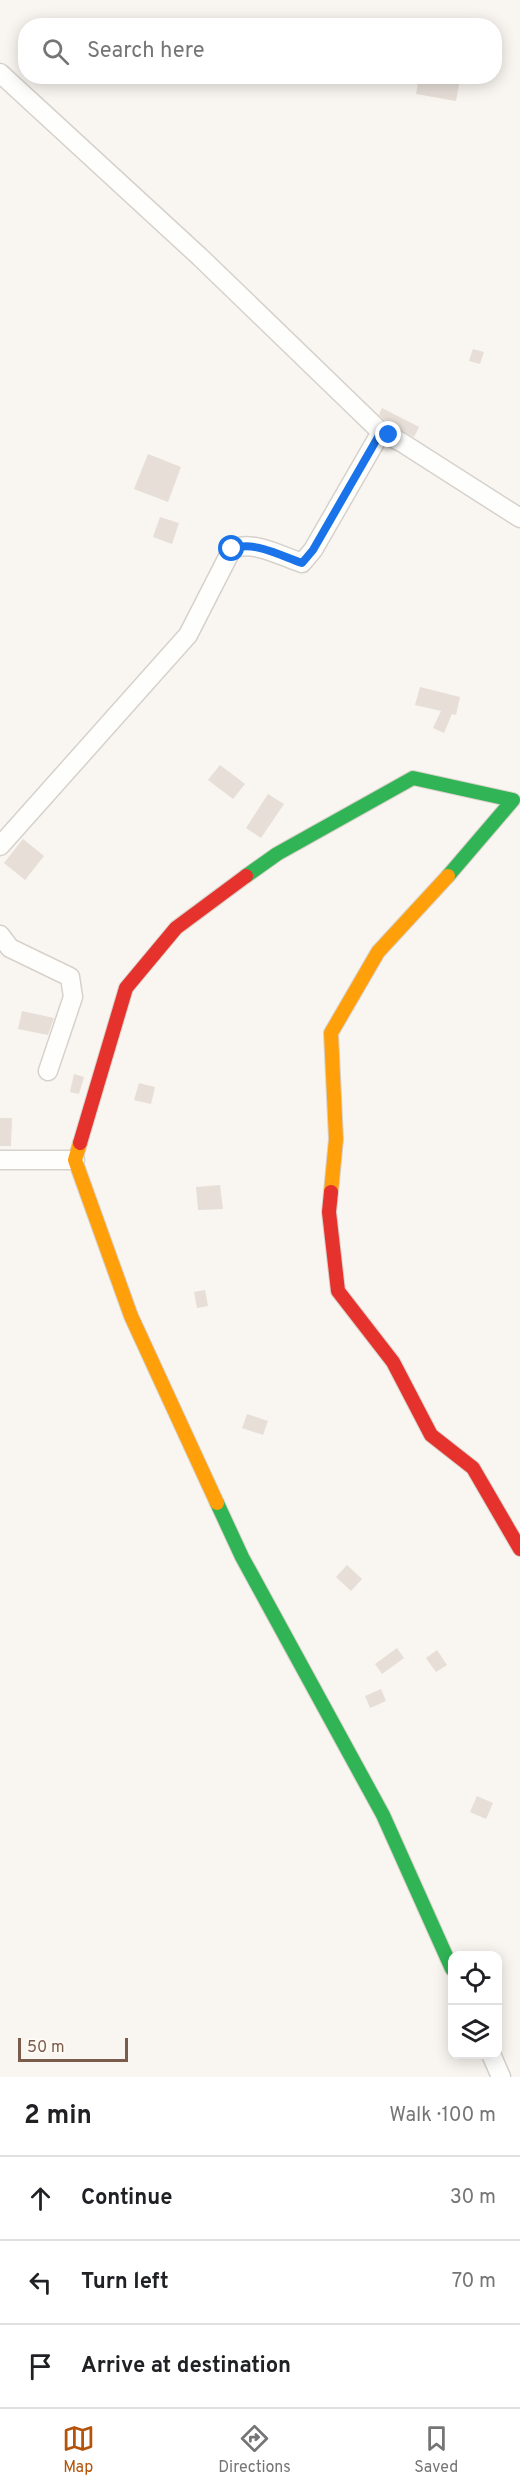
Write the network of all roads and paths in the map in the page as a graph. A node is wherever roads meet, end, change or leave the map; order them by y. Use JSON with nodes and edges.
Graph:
{"nodes":[{"id":1,"x":0,"y":74,"type":"edge"},
{"id":2,"x":381,"y":432,"type":"junction"},
{"id":3,"x":520,"y":518,"type":"edge"},
{"id":4,"x":0,"y":846,"type":"edge"},
{"id":5,"x":0,"y":935,"type":"edge"},
{"id":6,"x":48,"y":1071,"type":"dead end"},
{"id":7,"x":0,"y":1160,"type":"edge"},
{"id":8,"x":75,"y":1160,"type":"junction"},
{"id":9,"x":520,"y":1549,"type":"edge"},
{"id":10,"x":448,"y":1958,"type":"edge"},
{"id":11,"x":493,"y":2059,"type":"edge"},
{"id":12,"x":501,"y":2077,"type":"edge"}],
"edges":[{"from":1,"to":2,"type":"street"},
{"from":2,"to":3,"type":"street"},
{"from":2,"to":4,"type":"street"},
{"from":5,"to":6,"type":"street"},
{"from":7,"to":8,"type":"street"},
{"from":8,"to":9,"type":"street"},
{"from":8,"to":10,"type":"street"},
{"from":11,"to":12,"type":"street"}]}
